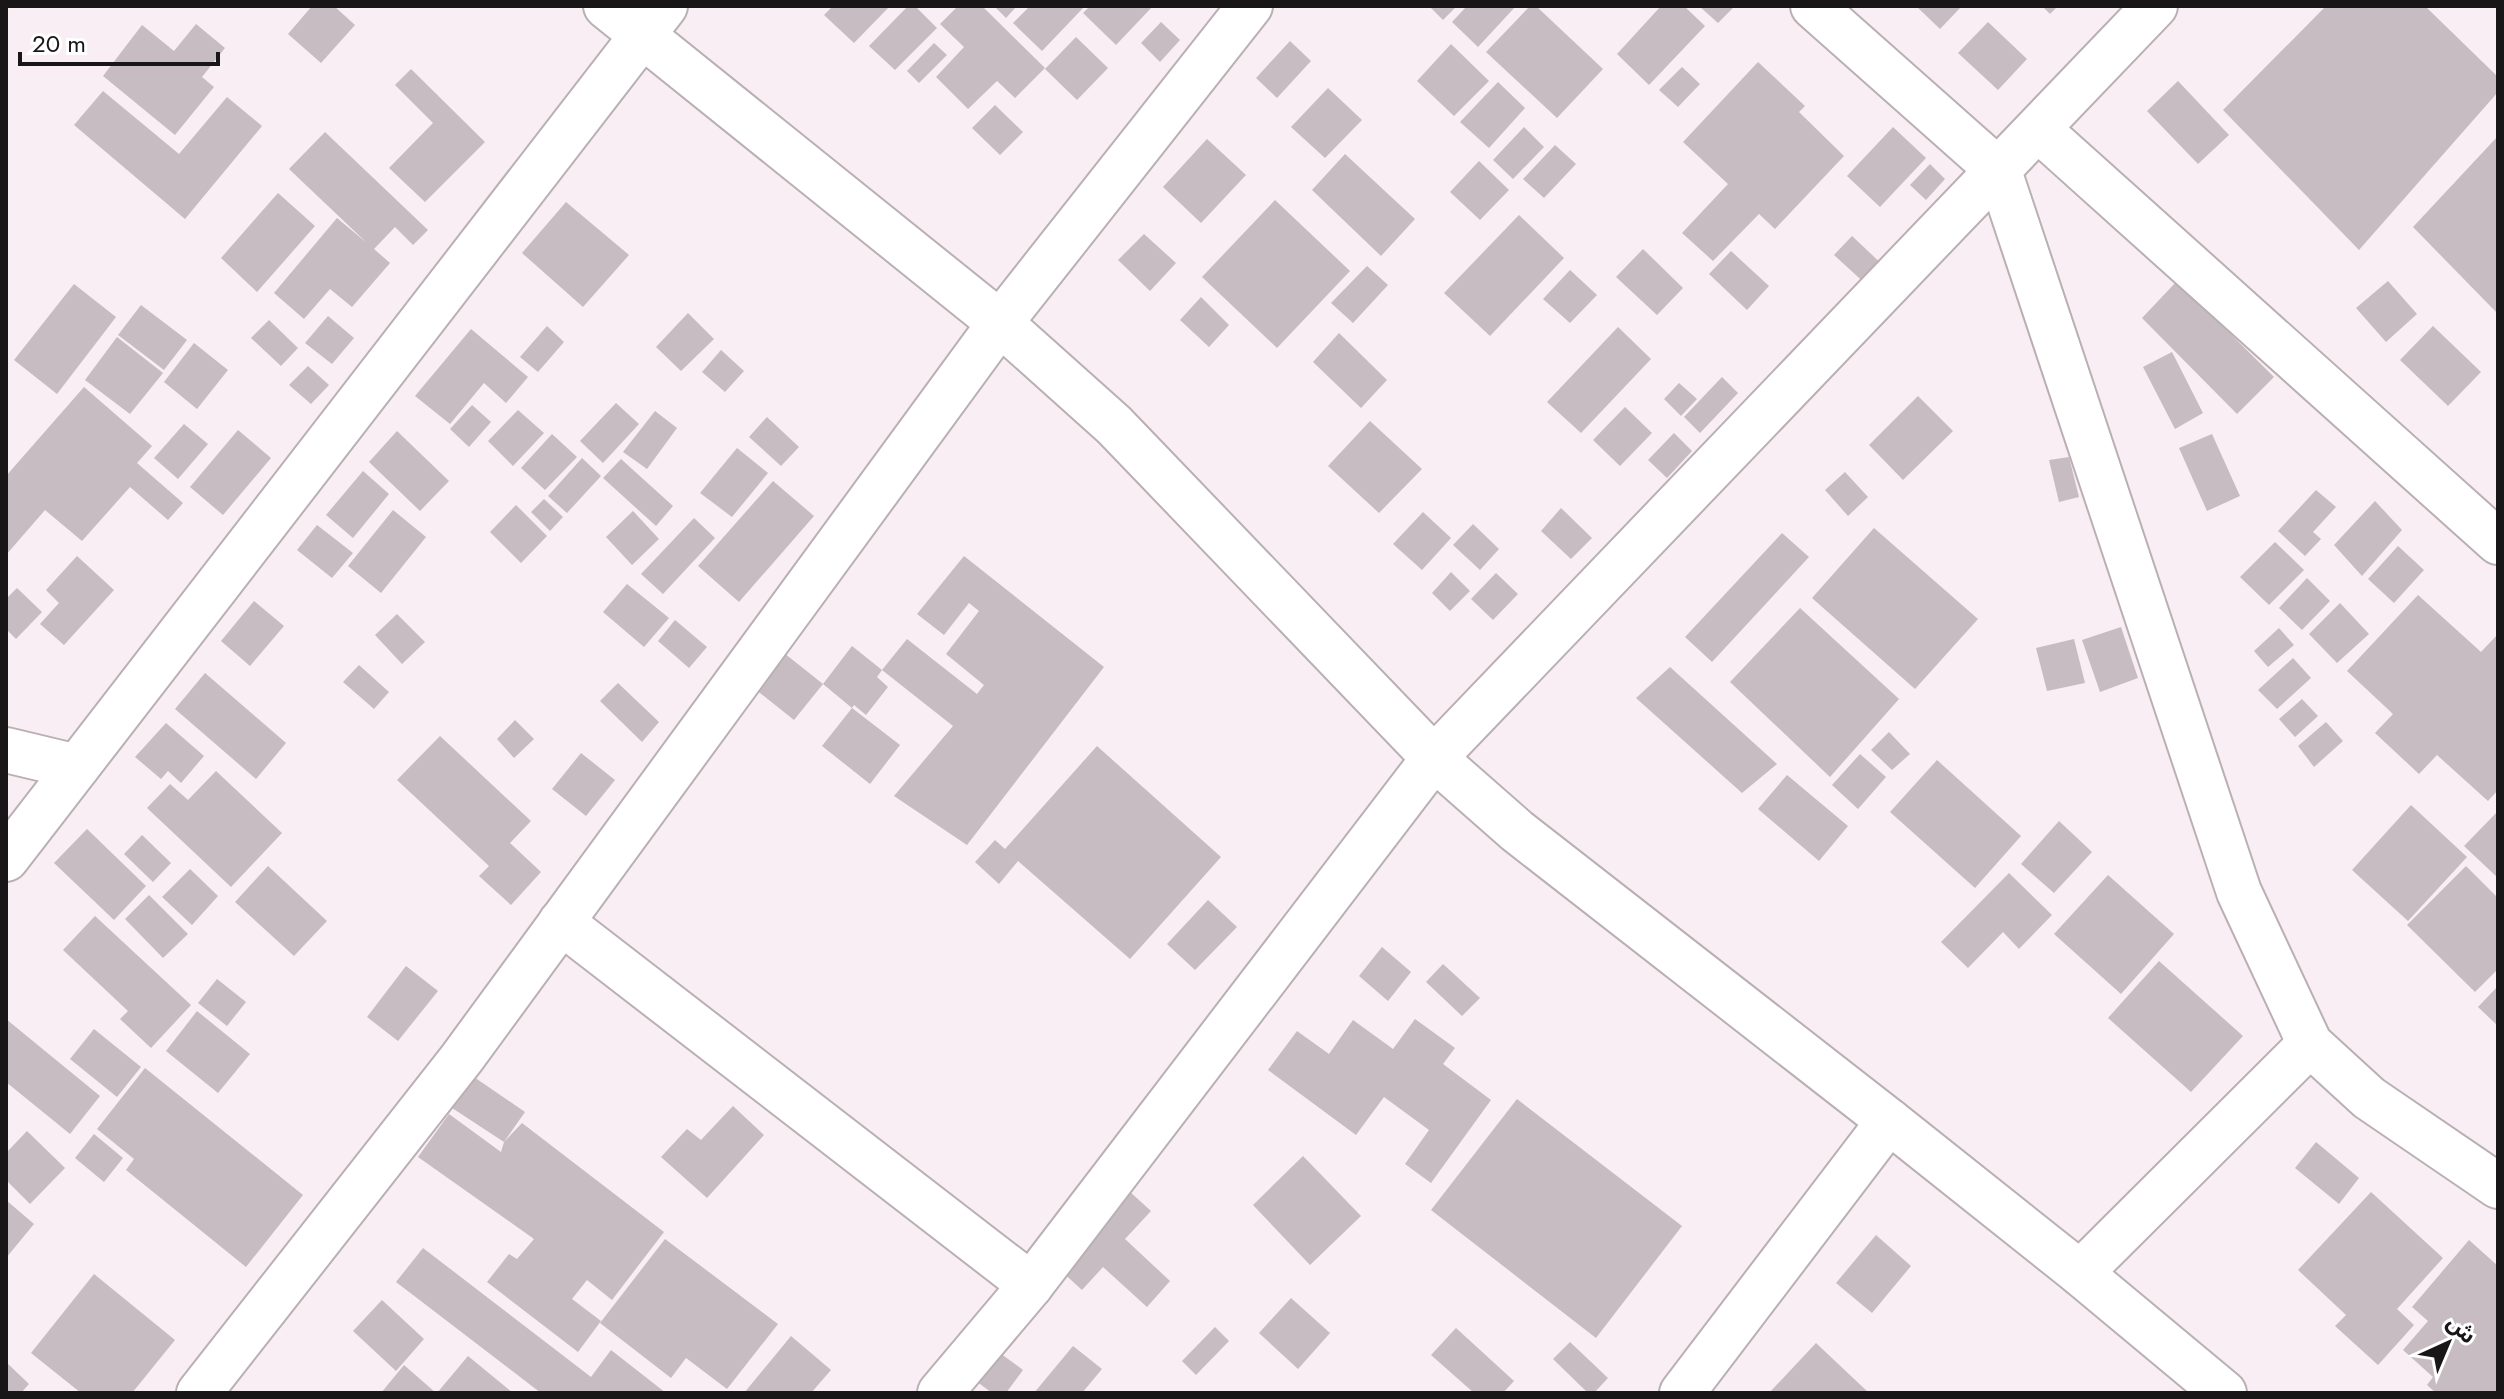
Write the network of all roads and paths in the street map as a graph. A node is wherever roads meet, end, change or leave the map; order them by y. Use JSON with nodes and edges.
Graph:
{"nodes":[{"id":1,"x":606,"y":6,"type":"edge"},
{"id":2,"x":1250,"y":6,"type":"edge"},
{"id":3,"x":1813,"y":6,"type":"edge"},
{"id":4,"x":2155,"y":6,"type":"edge"},
{"id":5,"x":654,"y":20,"type":"edge"},
{"id":6,"x":2038,"y":129,"type":"junction"},
{"id":7,"x":1999,"y":171,"type":"junction"},
{"id":8,"x":1000,"y":323,"type":"junction"},
{"id":9,"x":2498,"y":542,"type":"edge"},
{"id":10,"x":6,"y":750,"type":"edge"},
{"id":11,"x":1434,"y":758,"type":"junction"},
{"id":12,"x":77,"y":767,"type":"junction"},
{"id":13,"x":6,"y":859,"type":"edge"},
{"id":14,"x":561,"y":922,"type":"junction"},
{"id":15,"x":2310,"y":1044,"type":"junction"},
{"id":16,"x":1889,"y":1121,"type":"junction"},
{"id":17,"x":2498,"y":1186,"type":"edge"},
{"id":18,"x":2080,"y":1273,"type":"junction"},
{"id":19,"x":1031,"y":1285,"type":"junction"},
{"id":20,"x":199,"y":1393,"type":"edge"},
{"id":21,"x":940,"y":1393,"type":"edge"},
{"id":22,"x":1682,"y":1393,"type":"edge"},
{"id":23,"x":2224,"y":1393,"type":"edge"}],
"edges":[{"from":1,"to":5,"type":"street"},
{"from":2,"to":8,"type":"street"},
{"from":3,"to":7,"type":"street"},
{"from":4,"to":6,"type":"street"},
{"from":5,"to":8,"type":"street"},
{"from":5,"to":12,"type":"street"},
{"from":6,"to":7,"type":"street"},
{"from":6,"to":9,"type":"street"},
{"from":7,"to":11,"type":"street"},
{"from":7,"to":15,"type":"street"},
{"from":8,"to":11,"type":"street"},
{"from":8,"to":14,"type":"street"},
{"from":10,"to":12,"type":"street"},
{"from":11,"to":16,"type":"street"},
{"from":11,"to":19,"type":"street"},
{"from":12,"to":13,"type":"street"},
{"from":14,"to":19,"type":"street"},
{"from":14,"to":20,"type":"street"},
{"from":15,"to":17,"type":"street"},
{"from":15,"to":18,"type":"street"},
{"from":16,"to":18,"type":"street"},
{"from":16,"to":22,"type":"street"},
{"from":18,"to":23,"type":"street"},
{"from":19,"to":21,"type":"street"}]}
